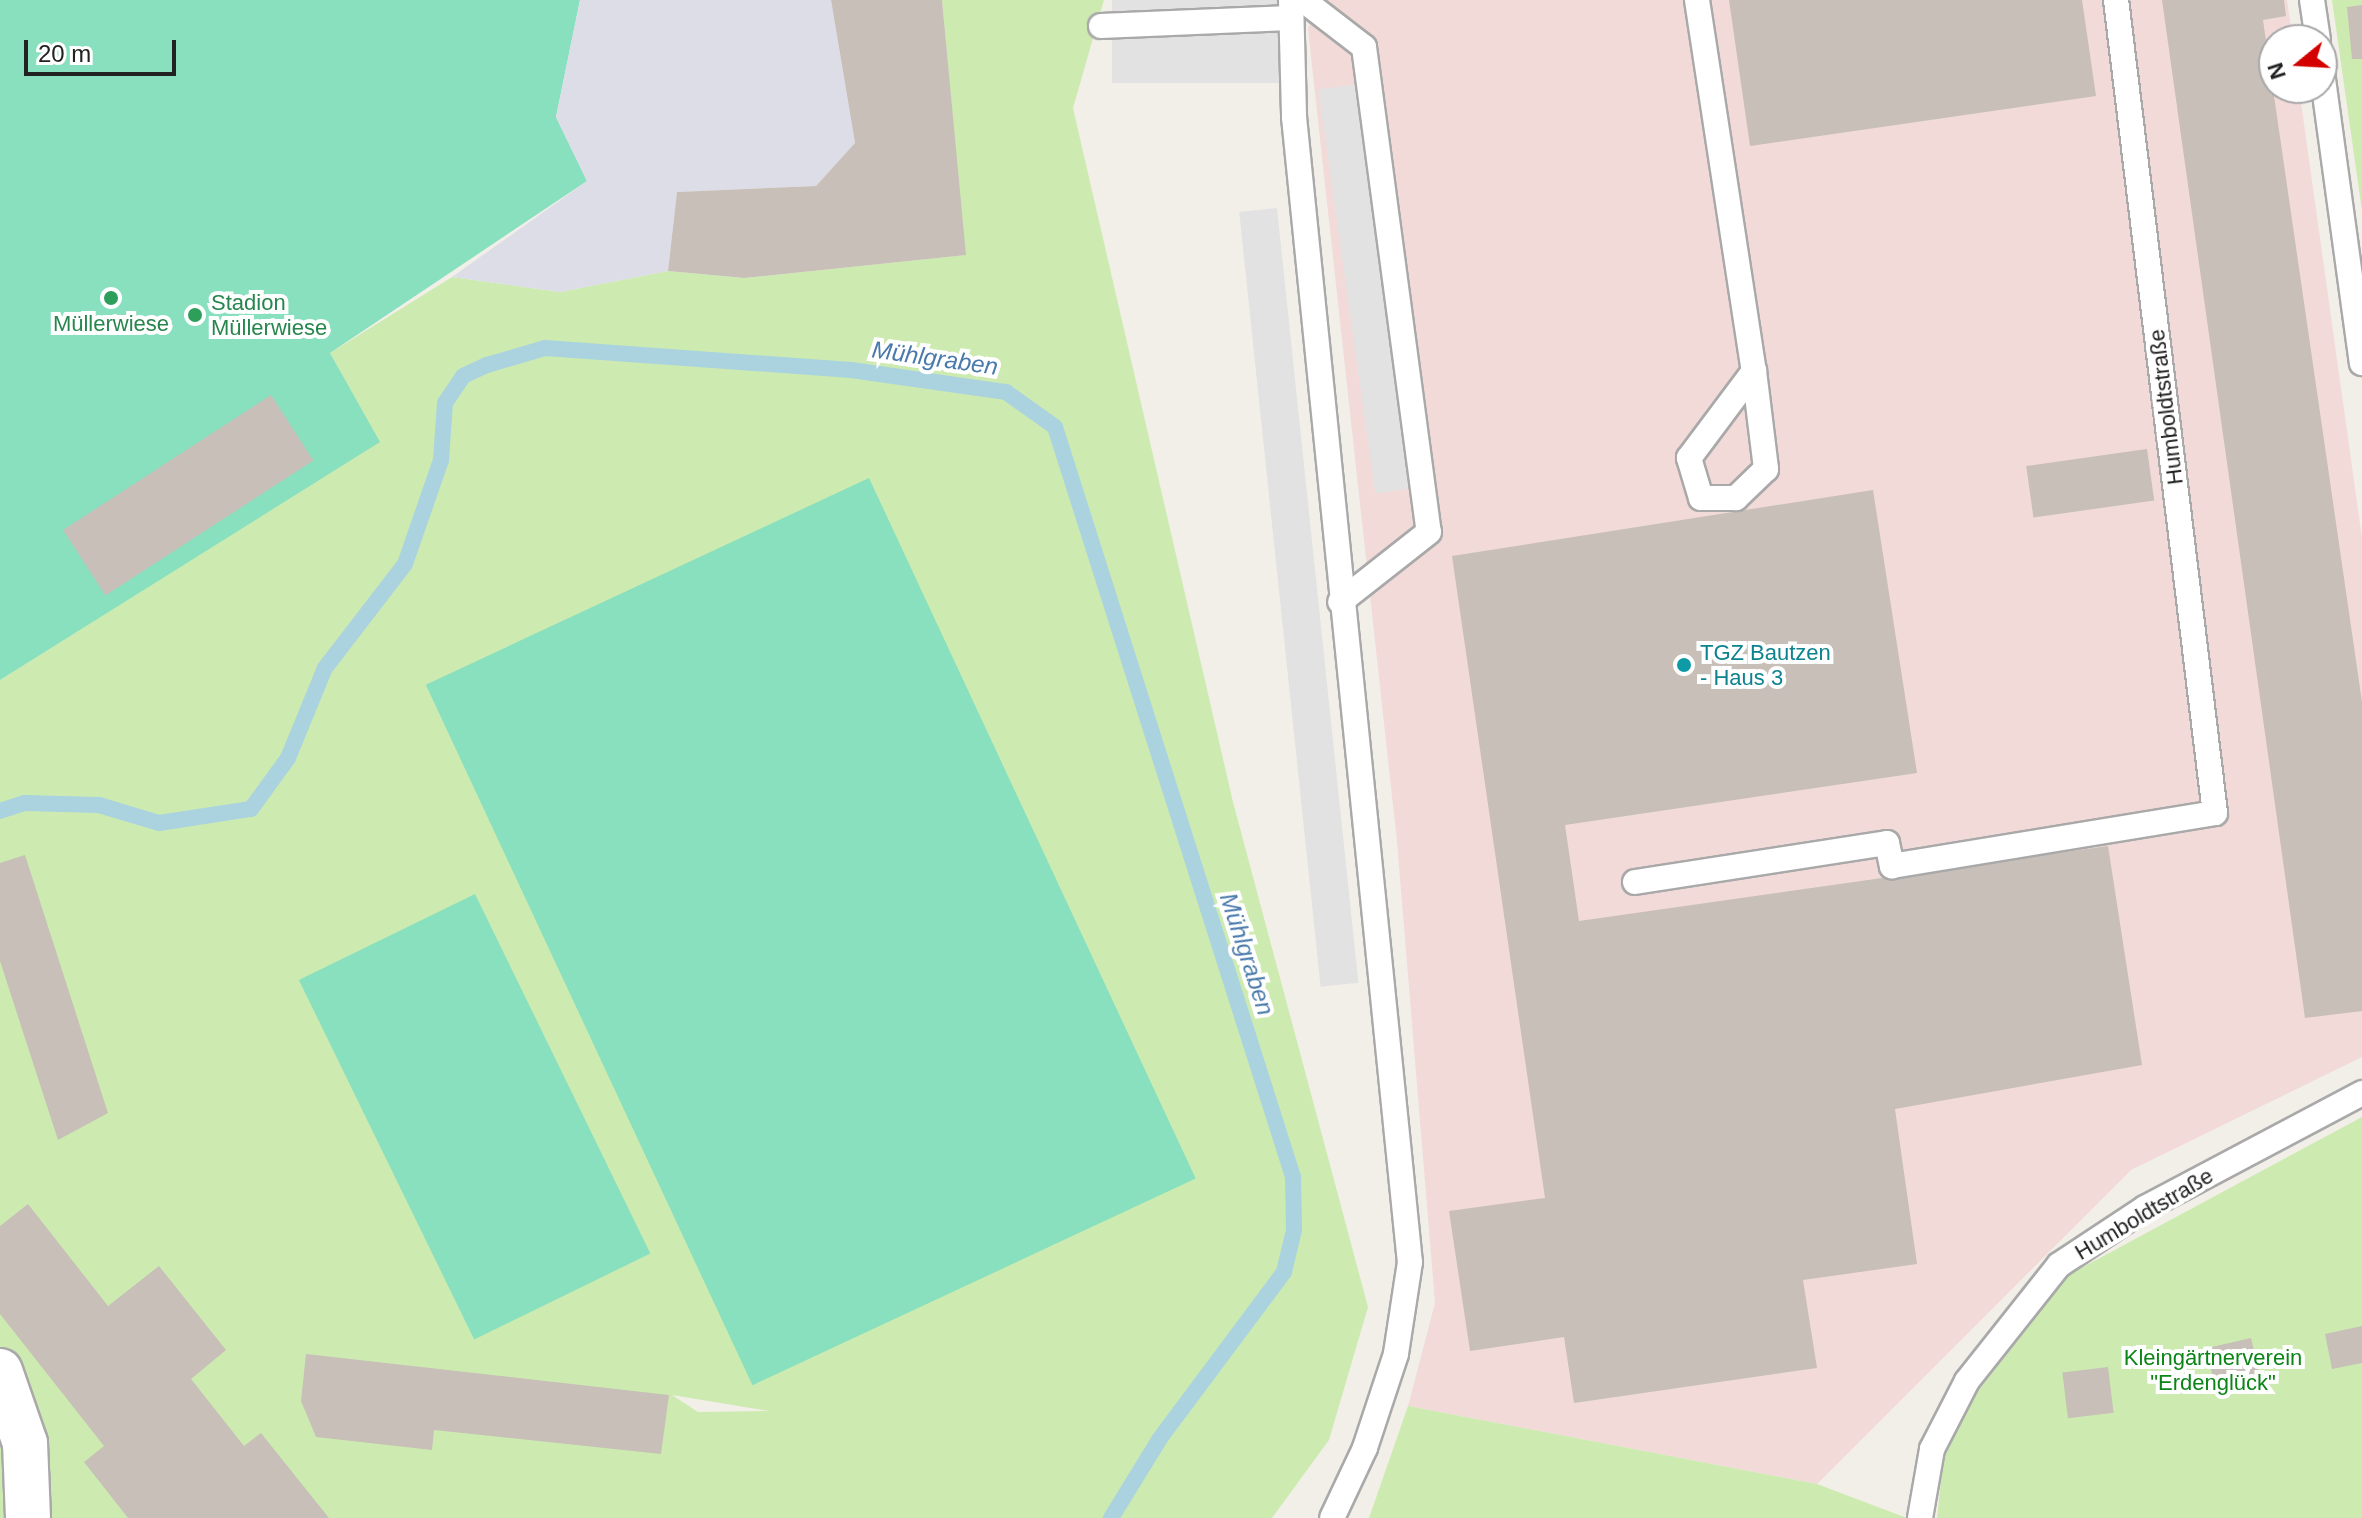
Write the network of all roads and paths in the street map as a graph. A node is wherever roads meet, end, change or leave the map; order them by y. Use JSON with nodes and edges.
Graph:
{"nodes":[{"id":1,"x":1697,"y":0,"type":"edge"},
{"id":2,"x":2116,"y":0,"type":"edge"},
{"id":3,"x":2312,"y":0,"type":"edge"},
{"id":4,"x":1295,"y":6,"type":"edge"},
{"id":5,"x":2316,"y":24,"type":"edge"},
{"id":6,"x":1101,"y":26,"type":"dead end"},
{"id":7,"x":2326,"y":104,"type":"edge"},
{"id":8,"x":2362,"y":363,"type":"edge"},
{"id":9,"x":1754,"y":371,"type":"junction"},
{"id":10,"x":1340,"y":602,"type":"junction"},
{"id":11,"x":1635,"y":882,"type":"dead end"},
{"id":12,"x":2362,"y":1093,"type":"edge"},
{"id":13,"x":0,"y":1371,"type":"edge"},
{"id":14,"x":1337,"y":1516,"type":"edge"},
{"id":15,"x":28,"y":1518,"type":"edge"},
{"id":16,"x":1920,"y":1518,"type":"edge"}],
"edges":[{"from":1,"to":9,"type":"lane"},
{"from":2,"to":11,"type":"lane","name":"Humboldtstraße"},
{"from":3,"to":5,"type":"lane"},
{"from":4,"to":6,"type":"lane"},
{"from":4,"to":10,"type":"lane"},
{"from":4,"to":10,"type":"lane"},
{"from":7,"to":8,"type":"lane"},
{"from":9,"to":9,"type":"lane"},
{"from":10,"to":14,"type":"lane"},
{"from":12,"to":16,"type":"lane","name":"Humboldtstraße"},
{"from":13,"to":15,"type":"street"}]}
